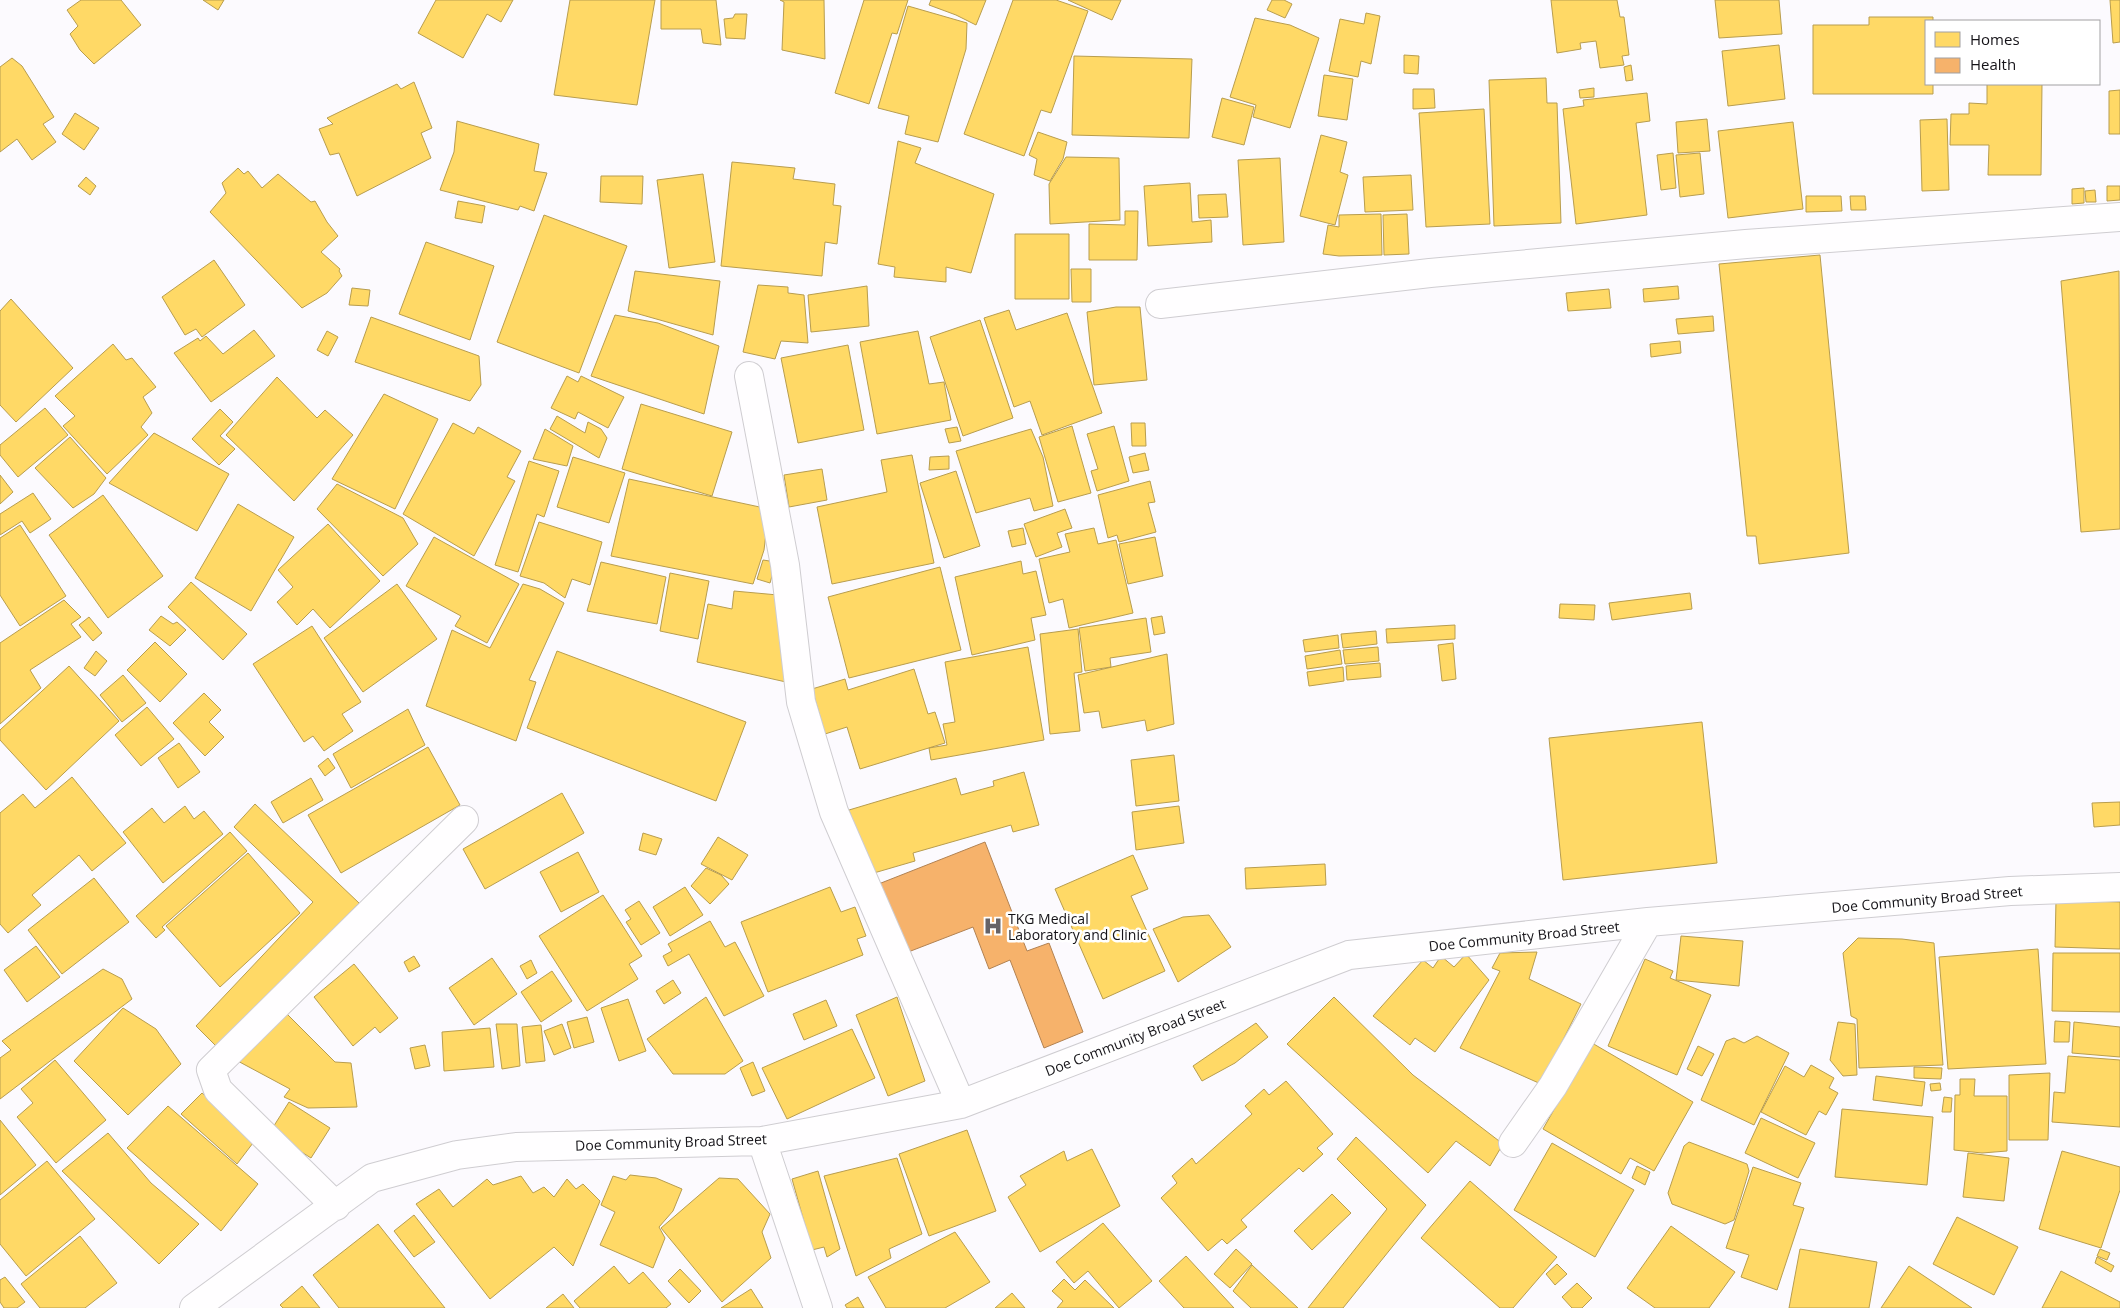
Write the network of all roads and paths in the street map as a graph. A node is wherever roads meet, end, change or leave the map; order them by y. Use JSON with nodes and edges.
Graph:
{"nodes":[{"id":1,"x":2120,"y":217,"type":"edge"},
{"id":2,"x":1160,"y":304,"type":"dead end"},
{"id":3,"x":749,"y":376,"type":"dead end"},
{"id":4,"x":464,"y":820,"type":"dead end"},
{"id":5,"x":2120,"y":887,"type":"edge"},
{"id":6,"x":1648,"y":922,"type":"junction"},
{"id":7,"x":961,"y":1104,"type":"junction"},
{"id":8,"x":762,"y":1141,"type":"junction"},
{"id":9,"x":1513,"y":1143,"type":"dead end"},
{"id":10,"x":336,"y":1206,"type":"junction"},
{"id":11,"x":194,"y":1308,"type":"edge"},
{"id":12,"x":818,"y":1308,"type":"edge"}],
"edges":[{"from":1,"to":2,"type":"street"},
{"from":3,"to":7,"type":"street"},
{"from":4,"to":10,"type":"street"},
{"from":5,"to":6,"type":"street","name":"Doe Community Broad Street"},
{"from":6,"to":7,"type":"street","name":"Doe Community Broad Street"},
{"from":6,"to":9,"type":"street"},
{"from":7,"to":8,"type":"street","name":"Doe Community Broad Street"},
{"from":8,"to":10,"type":"street","name":"Doe Community Broad Street"},
{"from":8,"to":12,"type":"street"},
{"from":10,"to":11,"type":"street","name":"Doe Community Broad Street"}]}
